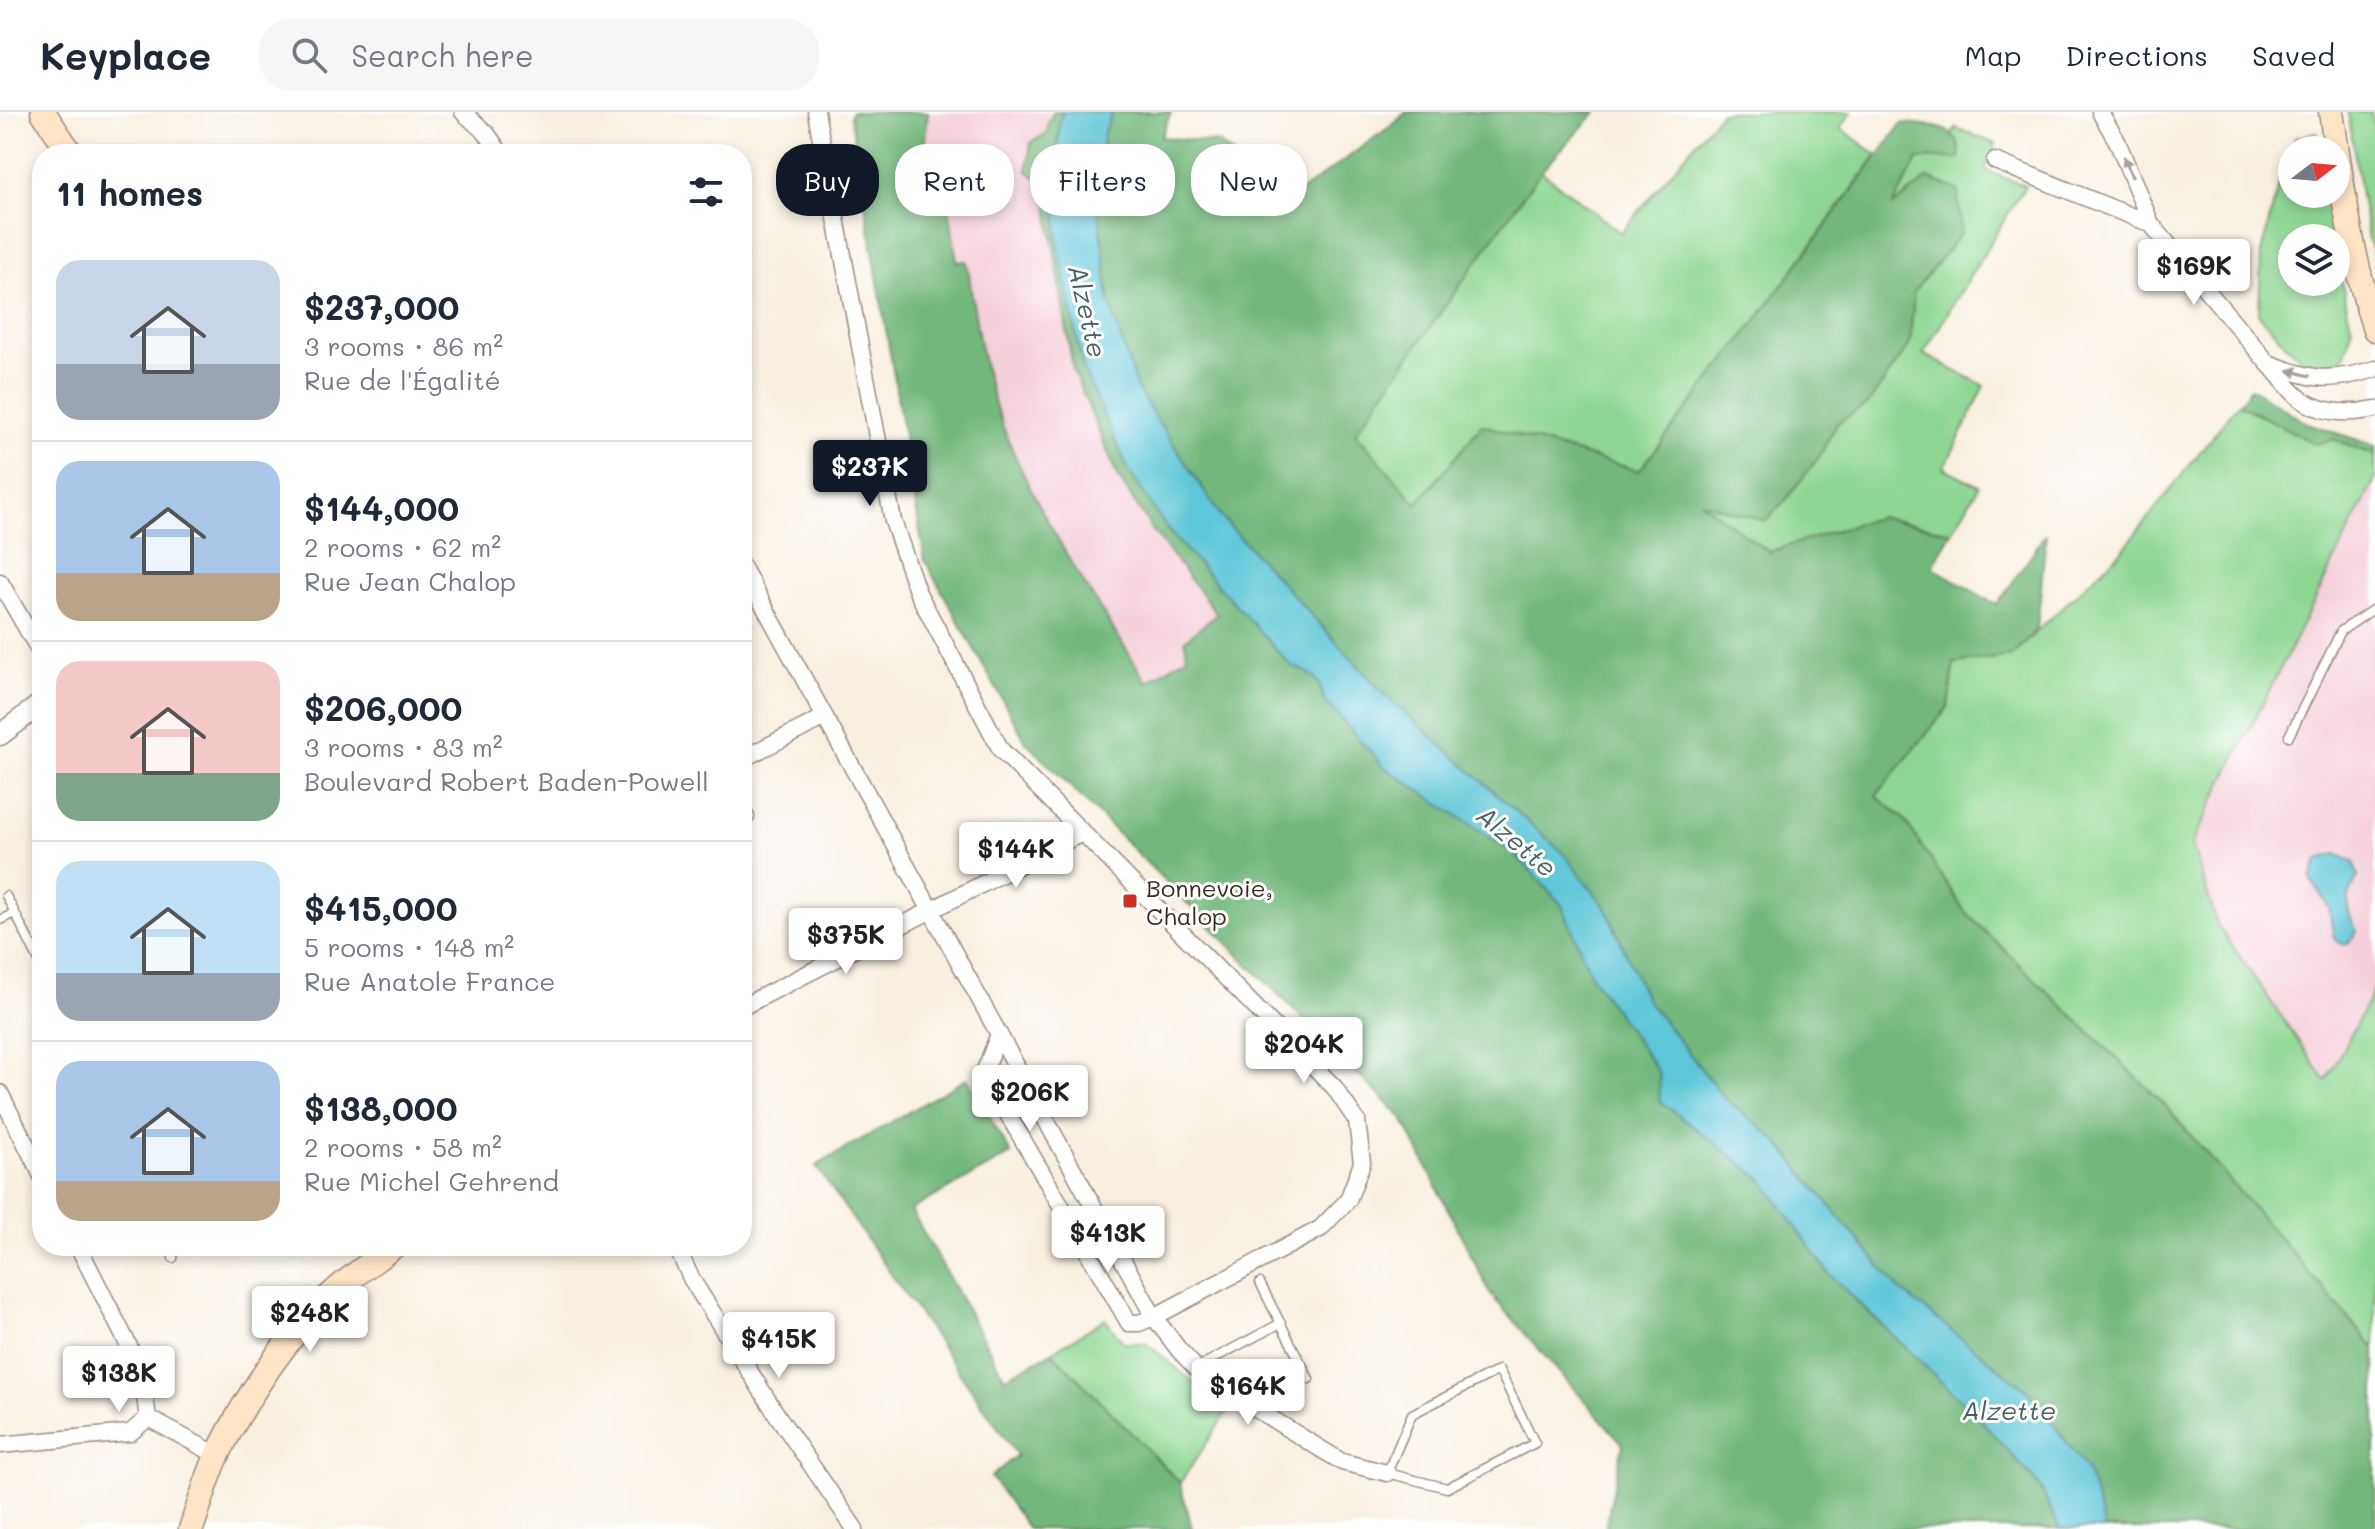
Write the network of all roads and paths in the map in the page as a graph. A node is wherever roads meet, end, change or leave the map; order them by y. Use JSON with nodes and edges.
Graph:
{"nodes":[{"id":1,"x":43,"y":112,"type":"edge"},
{"id":2,"x":463,"y":112,"type":"edge"},
{"id":3,"x":816,"y":112,"type":"edge"},
{"id":4,"x":2100,"y":112,"type":"edge"},
{"id":5,"x":2331,"y":112,"type":"edge"},
{"id":6,"x":64,"y":144,"type":"edge"},
{"id":7,"x":494,"y":144,"type":"edge"},
{"id":8,"x":1995,"y":161,"type":"dead end"},
{"id":9,"x":2151,"y":224,"type":"junction"},
{"id":10,"x":2375,"y":329,"type":"edge"},
{"id":11,"x":2268,"y":363,"type":"junction"},
{"id":12,"x":2375,"y":369,"type":"edge"},
{"id":13,"x":2375,"y":409,"type":"edge"},
{"id":14,"x":0,"y":582,"type":"edge"},
{"id":15,"x":752,"y":584,"type":"edge"},
{"id":16,"x":2375,"y":608,"type":"edge"},
{"id":17,"x":32,"y":638,"type":"edge"},
{"id":18,"x":32,"y":711,"type":"edge"},
{"id":19,"x":825,"y":717,"type":"junction"},
{"id":20,"x":0,"y":735,"type":"edge"},
{"id":21,"x":2289,"y":736,"type":"dead end"},
{"id":22,"x":752,"y":754,"type":"edge"},
{"id":23,"x":1082,"y":833,"type":"junction"},
{"id":24,"x":6,"y":896,"type":"dead end"},
{"id":25,"x":931,"y":910,"type":"junction"},
{"id":26,"x":15,"y":913,"type":"junction"},
{"id":27,"x":0,"y":920,"type":"edge"},
{"id":28,"x":32,"y":947,"type":"edge"},
{"id":29,"x":752,"y":1002,"type":"edge"},
{"id":30,"x":999,"y":1034,"type":"junction"},
{"id":31,"x":3,"y":1104,"type":"edge"},
{"id":32,"x":32,"y":1158,"type":"edge"},
{"id":33,"x":83,"y":1256,"type":"edge"},
{"id":34,"x":377,"y":1256,"type":"edge"},
{"id":35,"x":681,"y":1256,"type":"edge"},
{"id":36,"x":1260,"y":1283,"type":"dead end"},
{"id":37,"x":1154,"y":1317,"type":"junction"},
{"id":38,"x":1281,"y":1323,"type":"junction"},
{"id":39,"x":1196,"y":1368,"type":"junction"},
{"id":40,"x":1309,"y":1379,"type":"dead end"},
{"id":41,"x":148,"y":1418,"type":"junction"},
{"id":42,"x":0,"y":1445,"type":"edge"},
{"id":43,"x":217,"y":1455,"type":"junction"},
{"id":44,"x":1387,"y":1473,"type":"junction"},
{"id":45,"x":191,"y":1529,"type":"edge"},
{"id":46,"x":855,"y":1529,"type":"edge"}],
"edges":[{"from":1,"to":6,"type":"main road"},
{"from":2,"to":7,"type":"street"},
{"from":3,"to":23,"type":"street"},
{"from":9,"to":4,"type":"street","one_way":true},
{"from":5,"to":10,"type":"main road"},
{"from":8,"to":9,"type":"street"},
{"from":9,"to":11,"type":"street"},
{"from":12,"to":11,"type":"street","one_way":true},
{"from":11,"to":13,"type":"street"},
{"from":14,"to":17,"type":"street"},
{"from":15,"to":19,"type":"street"},
{"from":16,"to":21,"type":"lane"},
{"from":18,"to":20,"type":"street"},
{"from":19,"to":22,"type":"street"},
{"from":19,"to":25,"type":"street"},
{"from":23,"to":25,"type":"street"},
{"from":23,"to":37,"type":"street"},
{"from":24,"to":26,"type":"lane"},
{"from":25,"to":29,"type":"street"},
{"from":25,"to":30,"type":"street"},
{"from":26,"to":27,"type":"lane"},
{"from":26,"to":28,"type":"lane"},
{"from":30,"to":37,"type":"street"},
{"from":30,"to":37,"type":"street"},
{"from":31,"to":32,"type":"street"},
{"from":33,"to":41,"type":"street"},
{"from":34,"to":43,"type":"main road"},
{"from":35,"to":46,"type":"street"},
{"from":36,"to":38,"type":"lane"},
{"from":37,"to":39,"type":"street"},
{"from":38,"to":39,"type":"lane"},
{"from":38,"to":40,"type":"lane"},
{"from":39,"to":44,"type":"street"},
{"from":41,"to":42,"type":"street"},
{"from":41,"to":43,"type":"street"},
{"from":43,"to":45,"type":"main road"},
{"from":44,"to":44,"type":"lane"}]}
